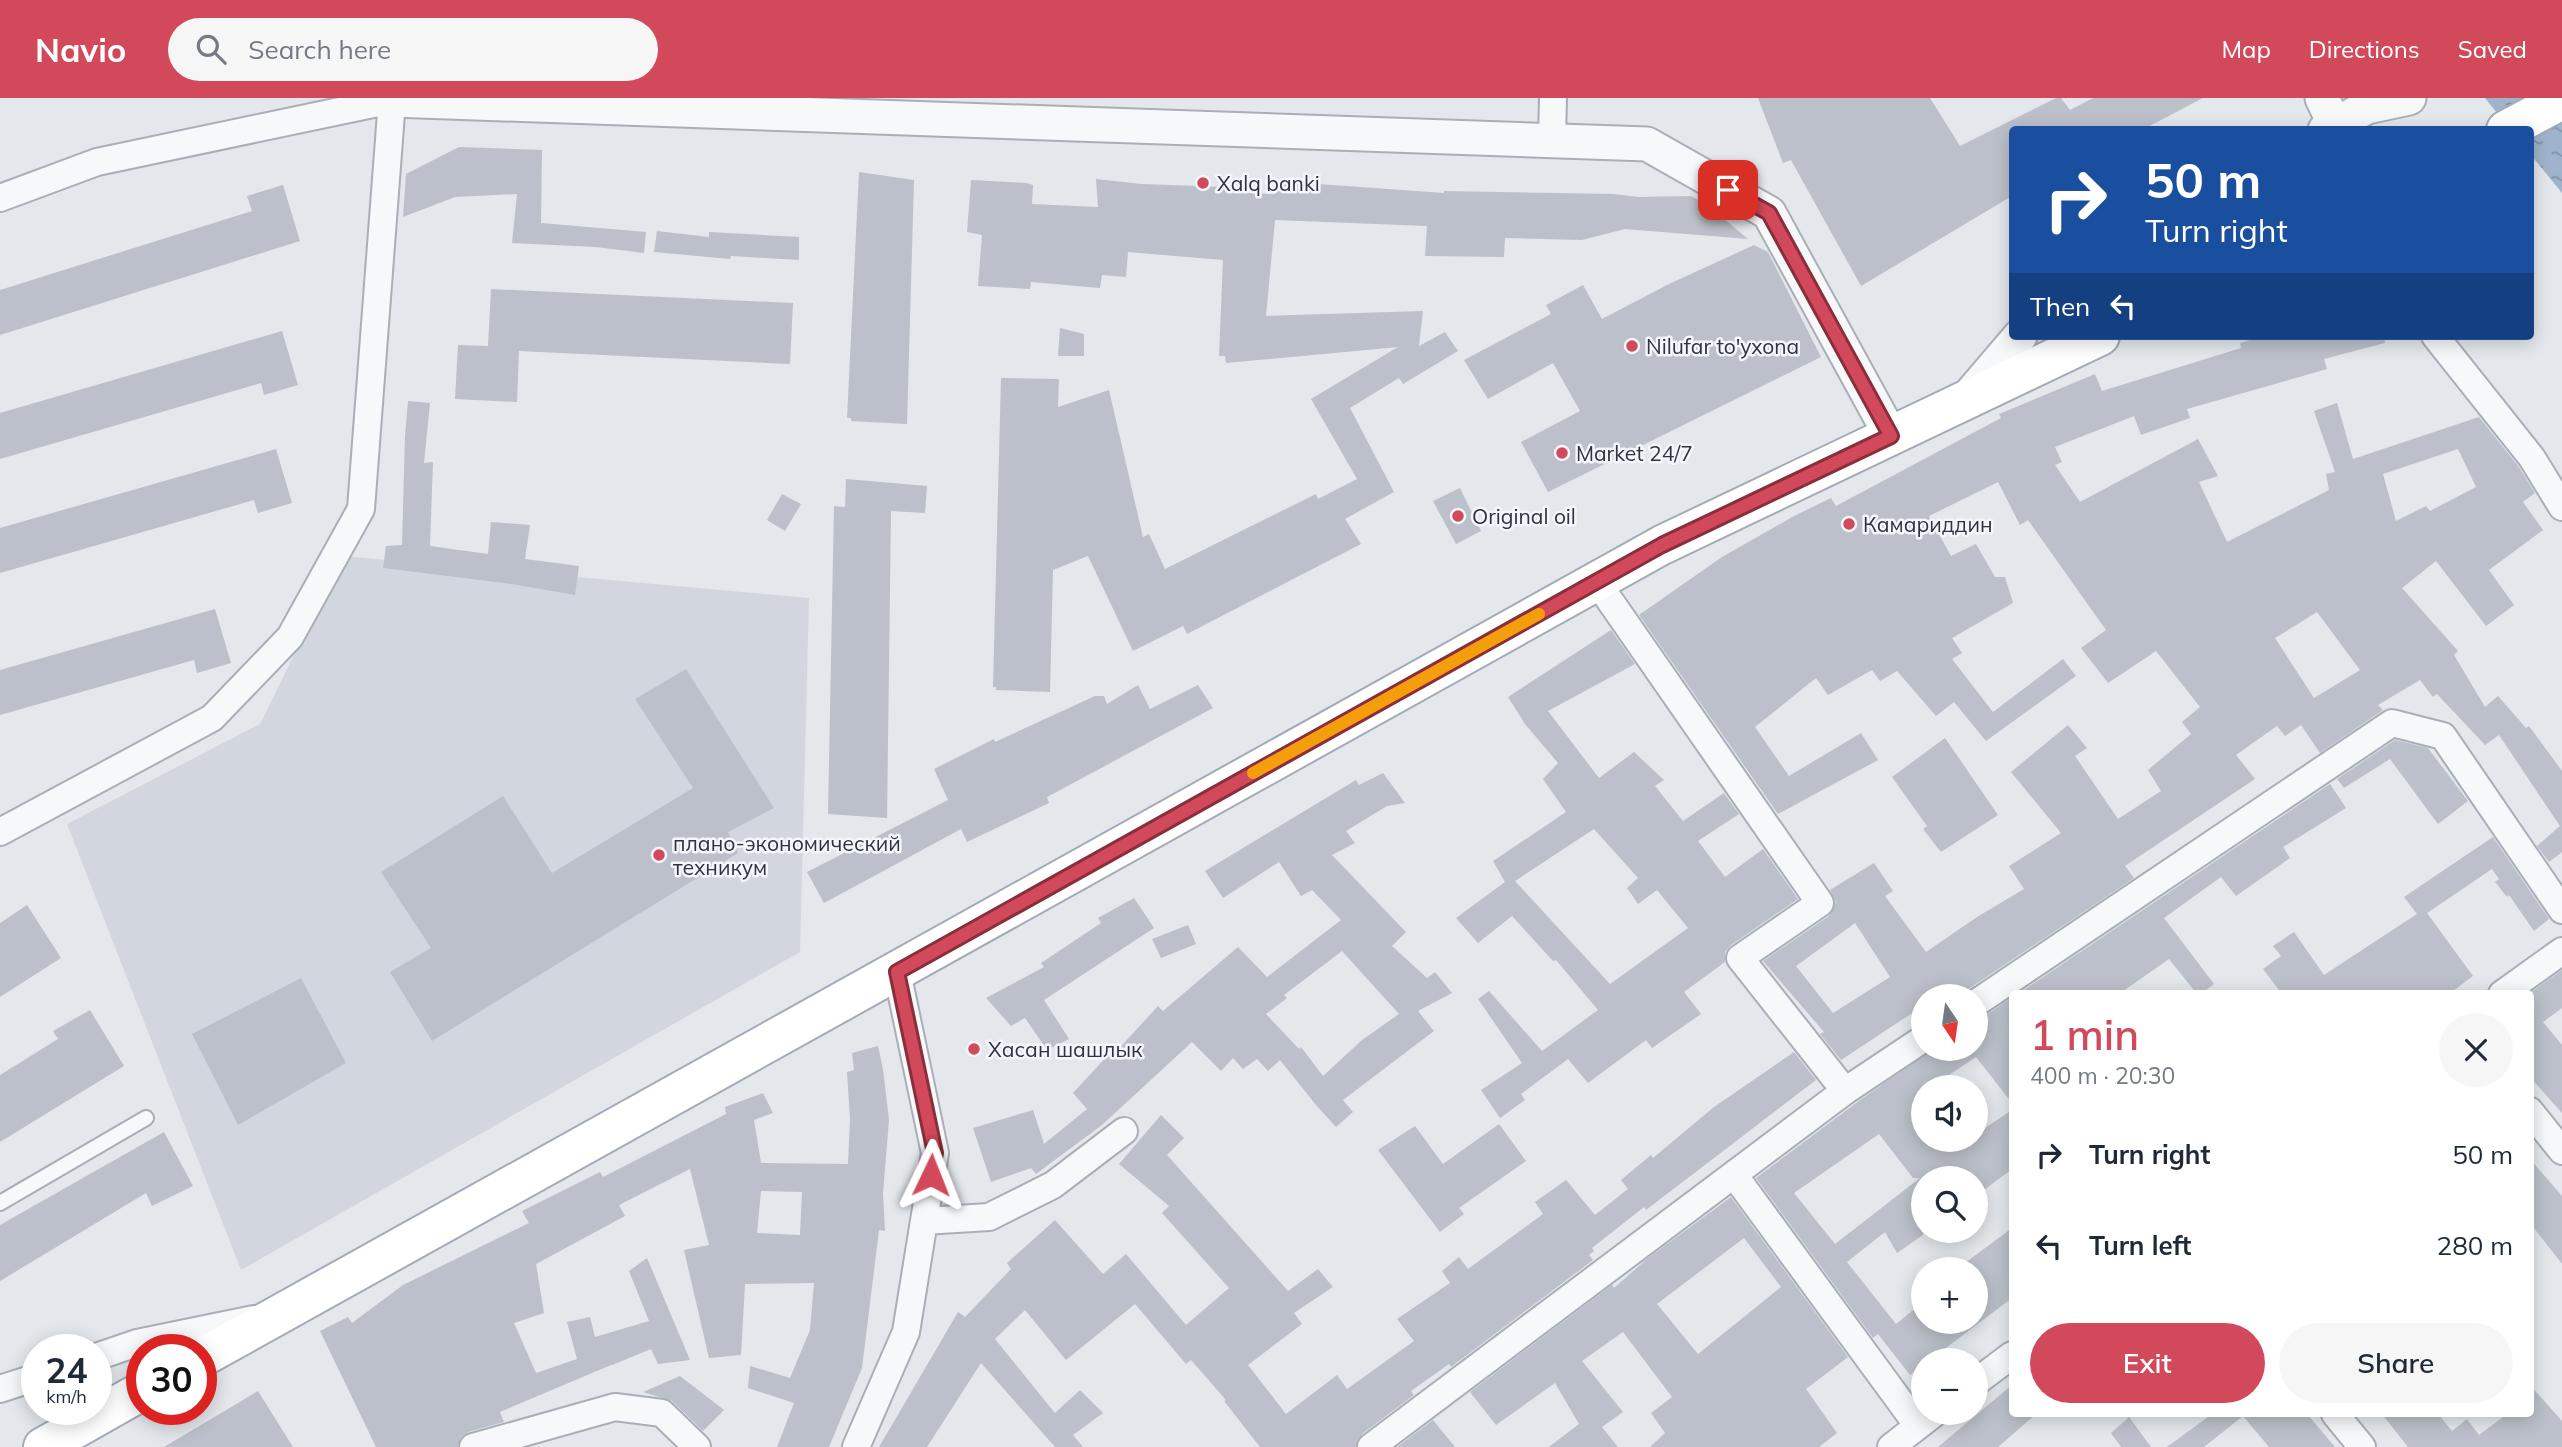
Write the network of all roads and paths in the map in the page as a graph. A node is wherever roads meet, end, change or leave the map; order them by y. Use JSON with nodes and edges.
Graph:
{"nodes":[{"id":1,"x":1553,"y":98,"type":"edge"},
{"id":2,"x":2409,"y":98,"type":"edge"},
{"id":3,"x":392,"y":99,"type":"edge"},
{"id":4,"x":2562,"y":100,"type":"edge"},
{"id":5,"x":2327,"y":117,"type":"edge"},
{"id":6,"x":2513,"y":126,"type":"edge"},
{"id":7,"x":1552,"y":140,"type":"junction"},
{"id":8,"x":0,"y":198,"type":"edge"},
{"id":9,"x":2017,"y":340,"type":"edge"},
{"id":10,"x":2092,"y":340,"type":"edge"},
{"id":11,"x":2438,"y":340,"type":"edge"},
{"id":12,"x":1964,"y":402,"type":"junction"},
{"id":13,"x":1891,"y":436,"type":"junction"},
{"id":14,"x":2562,"y":507,"type":"edge"},
{"id":15,"x":1597,"y":582,"type":"junction"},
{"id":16,"x":0,"y":832,"type":"edge"},
{"id":17,"x":2562,"y":911,"type":"edge"},
{"id":18,"x":2562,"y":951,"type":"edge"},
{"id":19,"x":897,"y":972,"type":"junction"},
{"id":20,"x":2508,"y":990,"type":"edge"},
{"id":21,"x":1988,"y":995,"type":"edge"},
{"id":22,"x":1911,"y":1047,"type":"edge"},
{"id":23,"x":1845,"y":1091,"type":"junction"},
{"id":24,"x":2534,"y":1116,"type":"edge"},
{"id":25,"x":146,"y":1118,"type":"dead end"},
{"id":26,"x":1124,"y":1130,"type":"dead end"},
{"id":27,"x":2562,"y":1151,"type":"edge"},
{"id":28,"x":1735,"y":1175,"type":"junction"},
{"id":29,"x":0,"y":1203,"type":"edge"},
{"id":30,"x":924,"y":1221,"type":"junction"},
{"id":31,"x":280,"y":1313,"type":"junction"},
{"id":32,"x":217,"y":1349,"type":"edge"},
{"id":33,"x":112,"y":1352,"type":"edge"},
{"id":34,"x":2009,"y":1356,"type":"edge"},
{"id":35,"x":1988,"y":1373,"type":"edge"},
{"id":36,"x":21,"y":1382,"type":"edge"},
{"id":37,"x":0,"y":1389,"type":"edge"},
{"id":38,"x":1911,"y":1399,"type":"edge"},
{"id":39,"x":126,"y":1400,"type":"edge"},
{"id":40,"x":2337,"y":1417,"type":"edge"},
{"id":41,"x":1919,"y":1425,"type":"edge"},
{"id":42,"x":43,"y":1447,"type":"edge"},
{"id":43,"x":473,"y":1447,"type":"edge"},
{"id":44,"x":697,"y":1447,"type":"edge"},
{"id":45,"x":856,"y":1447,"type":"edge"},
{"id":46,"x":1371,"y":1447,"type":"edge"},
{"id":47,"x":1891,"y":1447,"type":"edge"},
{"id":48,"x":2362,"y":1447,"type":"edge"}],
"edges":[{"from":1,"to":7,"type":"street"},
{"from":2,"to":5,"type":"street"},
{"from":3,"to":7,"type":"street"},
{"from":3,"to":8,"type":"street"},
{"from":3,"to":16,"type":"street"},
{"from":4,"to":6,"type":"main road"},
{"from":7,"to":13,"type":"street"},
{"from":9,"to":12,"type":"street"},
{"from":10,"to":12,"type":"main road"},
{"from":11,"to":14,"type":"street"},
{"from":12,"to":13,"type":"main road"},
{"from":13,"to":15,"type":"main road"},
{"from":15,"to":19,"type":"main road"},
{"from":15,"to":23,"type":"street"},
{"from":17,"to":21,"type":"street"},
{"from":18,"to":20,"type":"street"},
{"from":19,"to":30,"type":"street"},
{"from":19,"to":31,"type":"main road"},
{"from":22,"to":23,"type":"street"},
{"from":23,"to":28,"type":"street"},
{"from":24,"to":27,"type":"street"},
{"from":25,"to":29,"type":"lane"},
{"from":26,"to":30,"type":"street"},
{"from":28,"to":38,"type":"street"},
{"from":28,"to":46,"type":"street"},
{"from":30,"to":45,"type":"street"},
{"from":31,"to":32,"type":"main road"},
{"from":31,"to":33,"type":"street"},
{"from":34,"to":35,"type":"street"},
{"from":36,"to":37,"type":"street"},
{"from":39,"to":42,"type":"main road"},
{"from":40,"to":48,"type":"street"},
{"from":41,"to":47,"type":"street"},
{"from":43,"to":44,"type":"street"}]}
